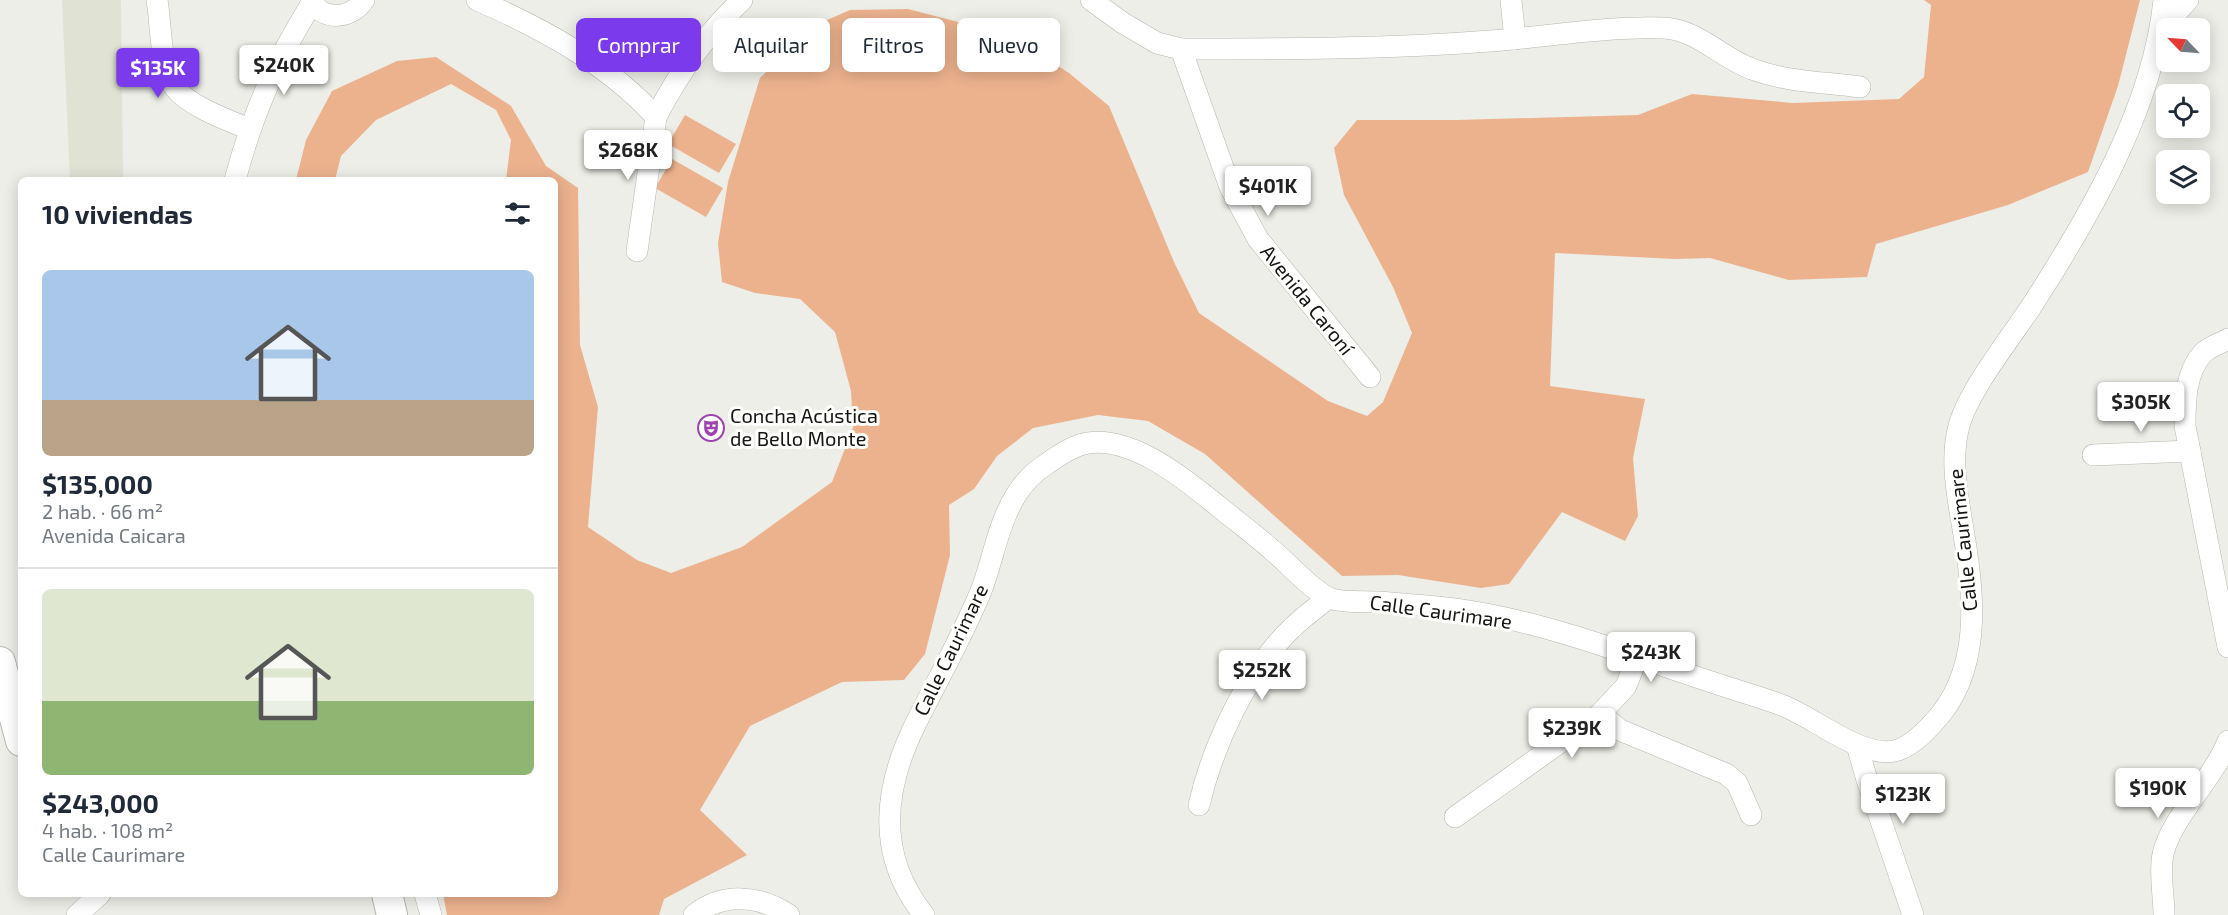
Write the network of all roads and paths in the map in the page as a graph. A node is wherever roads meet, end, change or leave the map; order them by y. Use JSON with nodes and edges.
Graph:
{"nodes":[{"id":1,"x":157,"y":0,"type":"edge"},
{"id":2,"x":364,"y":0,"type":"edge"},
{"id":3,"x":477,"y":0,"type":"edge"},
{"id":4,"x":742,"y":0,"type":"edge"},
{"id":5,"x":1090,"y":0,"type":"edge"},
{"id":6,"x":1511,"y":0,"type":"edge"},
{"id":7,"x":2164,"y":0,"type":"edge"},
{"id":8,"x":2188,"y":0,"type":"edge"},
{"id":9,"x":311,"y":1,"type":"edge"},
{"id":10,"x":2162,"y":18,"type":"edge"},
{"id":11,"x":2172,"y":18,"type":"edge"},
{"id":12,"x":1515,"y":39,"type":"junction"},
{"id":13,"x":2156,"y":47,"type":"edge"},
{"id":14,"x":1181,"y":49,"type":"junction"},
{"id":15,"x":1860,"y":87,"type":"dead end"},
{"id":16,"x":656,"y":117,"type":"junction"},
{"id":17,"x":249,"y":129,"type":"junction"},
{"id":18,"x":236,"y":177,"type":"edge"},
{"id":19,"x":637,"y":251,"type":"dead end"},
{"id":20,"x":2228,"y":339,"type":"edge"},
{"id":21,"x":1370,"y":377,"type":"dead end"},
{"id":22,"x":2190,"y":451,"type":"junction"},
{"id":23,"x":2093,"y":455,"type":"dead end"},
{"id":24,"x":1328,"y":598,"type":"junction"},
{"id":25,"x":2228,"y":647,"type":"edge"},
{"id":26,"x":1637,"y":658,"type":"junction"},
{"id":27,"x":0,"y":662,"type":"edge"},
{"id":28,"x":1600,"y":714,"type":"junction"},
{"id":29,"x":18,"y":730,"type":"edge"},
{"id":30,"x":2228,"y":741,"type":"edge"},
{"id":31,"x":1857,"y":745,"type":"junction"},
{"id":32,"x":1199,"y":806,"type":"dead end"},
{"id":33,"x":1751,"y":816,"type":"dead end"},
{"id":34,"x":1455,"y":817,"type":"dead end"},
{"id":35,"x":97,"y":897,"type":"edge"},
{"id":36,"x":388,"y":897,"type":"edge"},
{"id":37,"x":426,"y":897,"type":"edge"},
{"id":38,"x":76,"y":915,"type":"edge"},
{"id":39,"x":392,"y":915,"type":"edge"},
{"id":40,"x":431,"y":915,"type":"edge"},
{"id":41,"x":694,"y":915,"type":"edge"},
{"id":42,"x":789,"y":915,"type":"edge"},
{"id":43,"x":924,"y":915,"type":"edge"},
{"id":44,"x":1914,"y":915,"type":"edge"},
{"id":45,"x":2164,"y":915,"type":"edge"}],
"edges":[{"from":1,"to":17,"type":"street"},
{"from":2,"to":9,"type":"street"},
{"from":3,"to":16,"type":"street"},
{"from":4,"to":16,"type":"street"},
{"from":5,"to":14,"type":"street"},
{"from":6,"to":12,"type":"street"},
{"from":7,"to":10,"type":"street","name":"Calle Caurimare"},
{"from":8,"to":11,"type":"street"},
{"from":9,"to":17,"type":"street"},
{"from":12,"to":14,"type":"street"},
{"from":12,"to":15,"type":"street"},
{"from":13,"to":31,"type":"street","name":"Calle Caurimare"},
{"from":14,"to":21,"type":"street","name":"Avenida Caroní"},
{"from":16,"to":19,"type":"street"},
{"from":17,"to":18,"type":"street"},
{"from":20,"to":22,"type":"street"},
{"from":22,"to":23,"type":"street"},
{"from":22,"to":25,"type":"street"},
{"from":24,"to":26,"type":"street","name":"Calle Caurimare"},
{"from":24,"to":32,"type":"street"},
{"from":24,"to":43,"type":"street","name":"Calle Caurimare"},
{"from":26,"to":28,"type":"street"},
{"from":26,"to":31,"type":"street","name":"Calle Caurimare"},
{"from":27,"to":29,"type":"street"},
{"from":28,"to":33,"type":"street"},
{"from":28,"to":34,"type":"street"},
{"from":30,"to":45,"type":"street"},
{"from":31,"to":44,"type":"street"},
{"from":35,"to":38,"type":"street"},
{"from":36,"to":39,"type":"street"},
{"from":37,"to":40,"type":"street"},
{"from":41,"to":42,"type":"street"}]}
